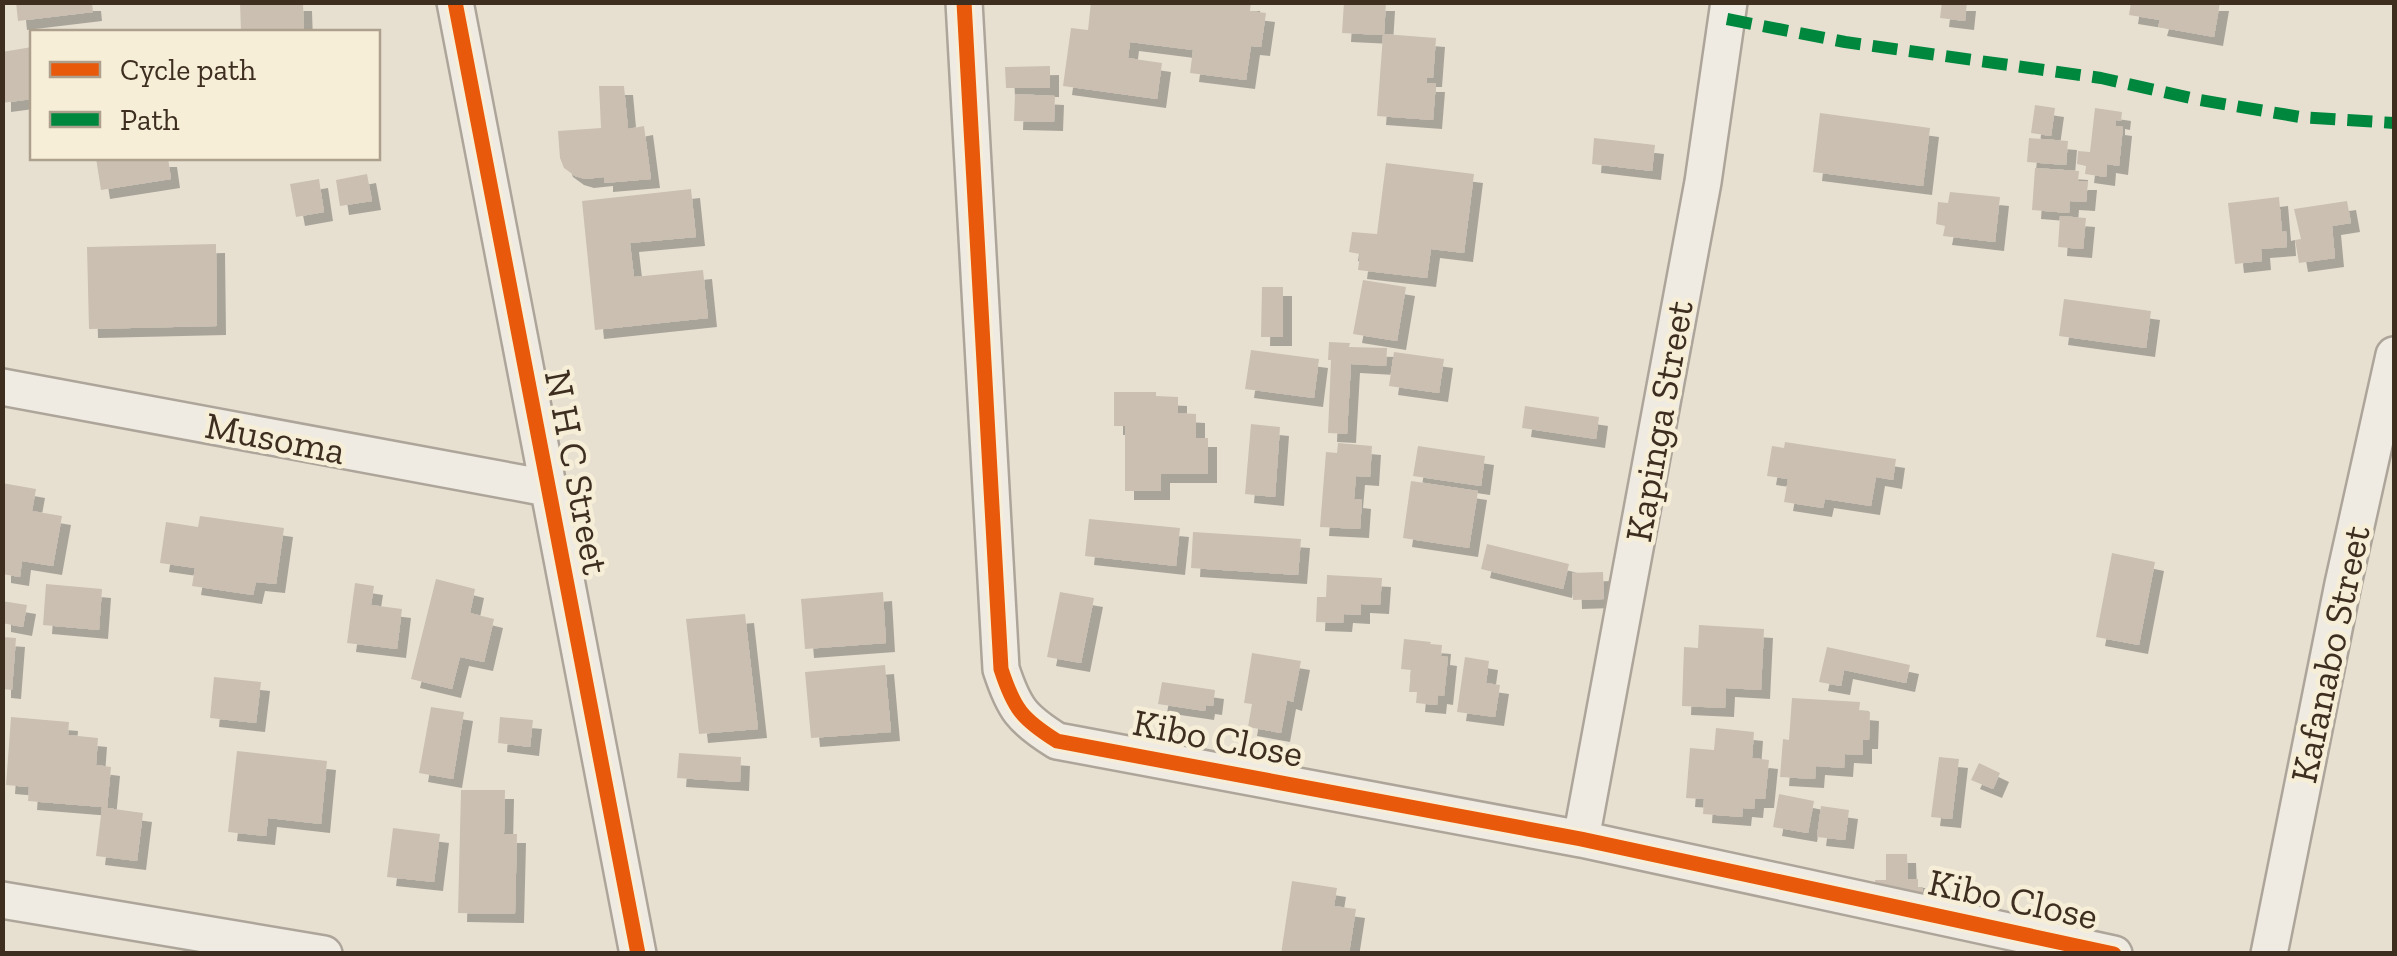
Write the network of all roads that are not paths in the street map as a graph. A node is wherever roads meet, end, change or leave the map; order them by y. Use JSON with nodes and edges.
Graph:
{"nodes":[{"id":1,"x":455,"y":2,"type":"edge"},
{"id":2,"x":964,"y":2,"type":"edge"},
{"id":3,"x":1729,"y":2,"type":"edge"},
{"id":4,"x":2394,"y":355,"type":"edge"},
{"id":5,"x":2,"y":387,"type":"edge"},
{"id":6,"x":546,"y":488,"type":"junction"},
{"id":7,"x":1580,"y":839,"type":"junction"},
{"id":8,"x":2,"y":900,"type":"edge"},
{"id":9,"x":630,"y":952,"type":"edge"},
{"id":10,"x":324,"y":954,"type":"edge"},
{"id":11,"x":2114,"y":954,"type":"edge"},
{"id":12,"x":2269,"y":954,"type":"edge"}],
"edges":[{"from":1,"to":6,"type":"street","name":"N H C Street"},
{"from":2,"to":7,"type":"street","name":"Kibo Close"},
{"from":3,"to":7,"type":"street","name":"Kapinga Street"},
{"from":4,"to":12,"type":"street","name":"Kafanabo Street"},
{"from":5,"to":6,"type":"street","name":"Musoma"},
{"from":6,"to":9,"type":"street","name":"N H C Street"},
{"from":7,"to":11,"type":"street","name":"Kibo Close"},
{"from":8,"to":10,"type":"street"}]}
